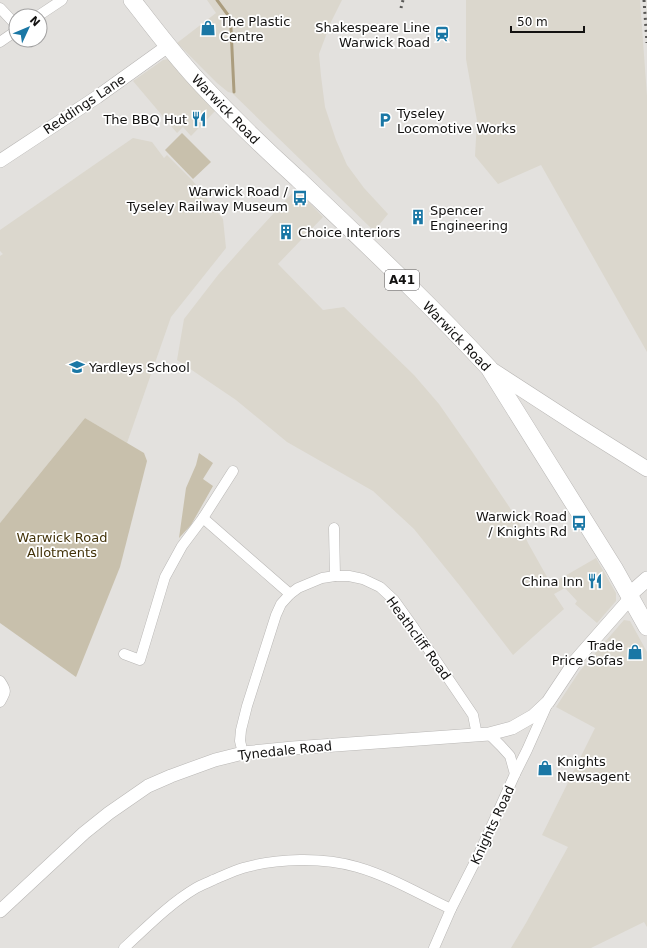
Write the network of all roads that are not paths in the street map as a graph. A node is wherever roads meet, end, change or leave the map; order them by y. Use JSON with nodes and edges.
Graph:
{"nodes":[{"id":1,"x":62,"y":0,"type":"edge"},
{"id":2,"x":132,"y":0,"type":"edge"},
{"id":3,"x":0,"y":8,"type":"edge"},
{"id":4,"x":48,"y":9,"type":"edge"},
{"id":5,"x":8,"y":16,"type":"edge"},
{"id":6,"x":168,"y":46,"type":"junction"},
{"id":7,"x":0,"y":162,"type":"edge"},
{"id":8,"x":489,"y":368,"type":"junction"},
{"id":9,"x":513,"y":405,"type":"junction"},
{"id":10,"x":547,"y":405,"type":"junction"},
{"id":11,"x":647,"y":469,"type":"edge"},
{"id":12,"x":233,"y":471,"type":"dead end"},
{"id":13,"x":203,"y":518,"type":"junction"},
{"id":14,"x":334,"y":528,"type":"dead end"},
{"id":15,"x":335,"y":576,"type":"junction"},
{"id":16,"x":647,"y":579,"type":"edge"},
{"id":17,"x":290,"y":594,"type":"junction"},
{"id":18,"x":629,"y":595,"type":"junction"},
{"id":19,"x":647,"y":627,"type":"edge"},
{"id":20,"x":124,"y":654,"type":"dead end"},
{"id":21,"x":2,"y":685,"type":"edge"},
{"id":22,"x":0,"y":702,"type":"edge"},
{"id":23,"x":548,"y":702,"type":"junction"},
{"id":24,"x":483,"y":734,"type":"junction"},
{"id":25,"x":242,"y":753,"type":"junction"},
{"id":26,"x":515,"y":774,"type":"junction"},
{"id":27,"x":451,"y":909,"type":"junction"},
{"id":28,"x":0,"y":911,"type":"edge"},
{"id":29,"x":124,"y":948,"type":"edge"},
{"id":30,"x":434,"y":948,"type":"edge"}],
"edges":[{"from":1,"to":4,"type":"street"},
{"from":2,"to":6,"type":"highway","name":"Warwick Road","number":"A41"},
{"from":3,"to":5,"type":"street"},
{"from":6,"to":7,"type":"street","name":"Reddings Lane"},
{"from":6,"to":8,"type":"highway","name":"Warwick Road","number":"A41"},
{"from":8,"to":9,"type":"highway","name":"Warwick Road","number":"A41"},
{"from":8,"to":10,"type":"main road"},
{"from":9,"to":10,"type":"main road"},
{"from":9,"to":18,"type":"highway","name":"Warwick Road","number":"A41"},
{"from":10,"to":11,"type":"main road"},
{"from":12,"to":13,"type":"street"},
{"from":13,"to":17,"type":"street"},
{"from":13,"to":20,"type":"street"},
{"from":14,"to":15,"type":"street"},
{"from":15,"to":17,"type":"street","name":"Heathcliff Road"},
{"from":15,"to":24,"type":"street","name":"Heathcliff Road"},
{"from":16,"to":18,"type":"main road"},
{"from":17,"to":25,"type":"street","name":"Heathcliff Road"},
{"from":18,"to":19,"type":"highway","name":"Warwick Road","number":"A41"},
{"from":18,"to":23,"type":"street","name":"Knights Road"},
{"from":21,"to":22,"type":"street"},
{"from":23,"to":24,"type":"street","name":"Knights Road"},
{"from":23,"to":26,"type":"street","name":"Knights Road"},
{"from":24,"to":25,"type":"street","name":"Tynedale Road"},
{"from":24,"to":26,"type":"street"},
{"from":25,"to":28,"type":"street","name":"Tynedale Road"},
{"from":26,"to":27,"type":"street","name":"Knights Road"},
{"from":27,"to":29,"type":"street"},
{"from":27,"to":30,"type":"street","name":"Knights Road"}]}
